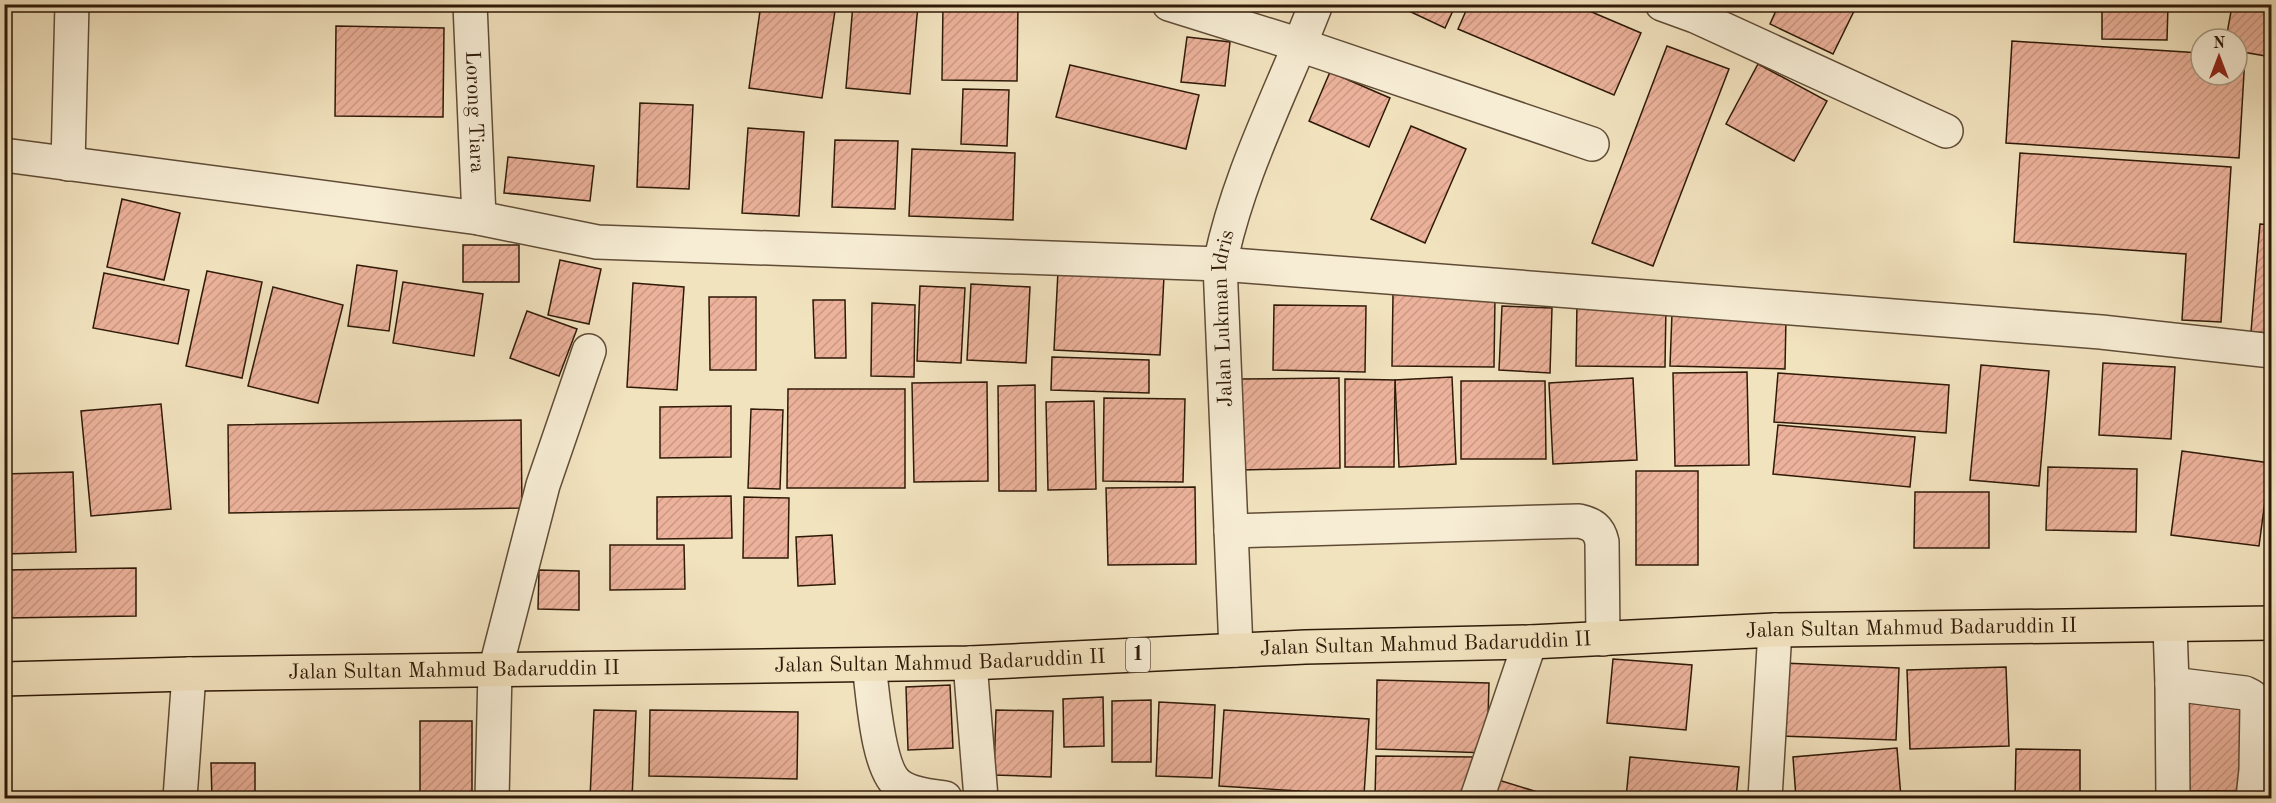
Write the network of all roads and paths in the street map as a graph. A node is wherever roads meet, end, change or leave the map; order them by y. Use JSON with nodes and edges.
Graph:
{"nodes":[{"id":1,"x":72,"y":4,"type":"edge"},
{"id":2,"x":470,"y":4,"type":"edge"},
{"id":3,"x":1169,"y":4,"type":"edge"},
{"id":4,"x":1316,"y":4,"type":"edge"},
{"id":5,"x":1662,"y":4,"type":"edge"},
{"id":6,"x":1300,"y":45,"type":"junction"},
{"id":7,"x":1946,"y":131,"type":"dead end"},
{"id":8,"x":1592,"y":144,"type":"dead end"},
{"id":9,"x":4,"y":155,"type":"edge"},
{"id":10,"x":68,"y":164,"type":"junction"},
{"id":11,"x":478,"y":218,"type":"junction"},
{"id":12,"x":1220,"y":264,"type":"junction"},
{"id":13,"x":588,"y":351,"type":"dead end"},
{"id":14,"x":2271,"y":351,"type":"edge"},
{"id":15,"x":1232,"y":531,"type":"junction"},
{"id":16,"x":2271,"y":623,"type":"edge"},
{"id":17,"x":2170,"y":626,"type":"junction"},
{"id":18,"x":1775,"y":630,"type":"junction"},
{"id":19,"x":1603,"y":639,"type":"junction"},
{"id":20,"x":1530,"y":642,"type":"junction"},
{"id":21,"x":1236,"y":650,"type":"junction"},
{"id":22,"x":970,"y":663,"type":"junction"},
{"id":23,"x":869,"y":665,"type":"junction"},
{"id":24,"x":495,"y":671,"type":"junction"},
{"id":25,"x":189,"y":674,"type":"junction"},
{"id":26,"x":4,"y":679,"type":"edge"},
{"id":27,"x":2172,"y":684,"type":"junction"},
{"id":28,"x":180,"y":798,"type":"edge"},
{"id":29,"x":492,"y":798,"type":"edge"},
{"id":30,"x":945,"y":798,"type":"edge"},
{"id":31,"x":981,"y":798,"type":"edge"},
{"id":32,"x":1477,"y":798,"type":"edge"},
{"id":33,"x":1765,"y":798,"type":"edge"},
{"id":34,"x":2173,"y":798,"type":"edge"},
{"id":35,"x":2253,"y":798,"type":"edge"}],
"edges":[{"from":1,"to":10,"type":"street"},
{"from":2,"to":11,"type":"street","name":"Lorong Tiara"},
{"from":3,"to":6,"type":"street"},
{"from":4,"to":6,"type":"street","name":"Jalan Lukman Idris"},
{"from":5,"to":7,"type":"street"},
{"from":6,"to":8,"type":"street"},
{"from":6,"to":12,"type":"street","name":"Jalan Lukman Idris"},
{"from":9,"to":10,"type":"street"},
{"from":10,"to":11,"type":"street"},
{"from":11,"to":12,"type":"street"},
{"from":12,"to":14,"type":"street"},
{"from":12,"to":15,"type":"street","name":"Jalan Lukman Idris"},
{"from":13,"to":24,"type":"street"},
{"from":15,"to":19,"type":"street"},
{"from":15,"to":21,"type":"street","name":"Jalan Lukman Idris"},
{"from":16,"to":17,"type":"highway","name":"Jalan Sultan Mahmud Badaruddin II","number":"1"},
{"from":17,"to":18,"type":"highway","name":"Jalan Sultan Mahmud Badaruddin II","number":"1"},
{"from":17,"to":27,"type":"street"},
{"from":18,"to":19,"type":"highway","name":"Jalan Sultan Mahmud Badaruddin II","number":"1"},
{"from":18,"to":33,"type":"street"},
{"from":19,"to":20,"type":"highway","name":"Jalan Sultan Mahmud Badaruddin II","number":"1"},
{"from":20,"to":21,"type":"highway","name":"Jalan Sultan Mahmud Badaruddin II","number":"1"},
{"from":20,"to":32,"type":"street"},
{"from":21,"to":22,"type":"highway","name":"Jalan Sultan Mahmud Badaruddin II","number":"1"},
{"from":22,"to":23,"type":"highway","name":"Jalan Sultan Mahmud Badaruddin II","number":"1"},
{"from":22,"to":31,"type":"street"},
{"from":23,"to":24,"type":"highway","name":"Jalan Sultan Mahmud Badaruddin II","number":"1"},
{"from":23,"to":30,"type":"street"},
{"from":24,"to":25,"type":"highway","name":"Jalan Sultan Mahmud Badaruddin II","number":"1"},
{"from":24,"to":29,"type":"street"},
{"from":25,"to":26,"type":"highway","name":"Jalan Sultan Mahmud Badaruddin II","number":"1"},
{"from":25,"to":28,"type":"street"},
{"from":27,"to":34,"type":"street"},
{"from":27,"to":35,"type":"street"}]}
